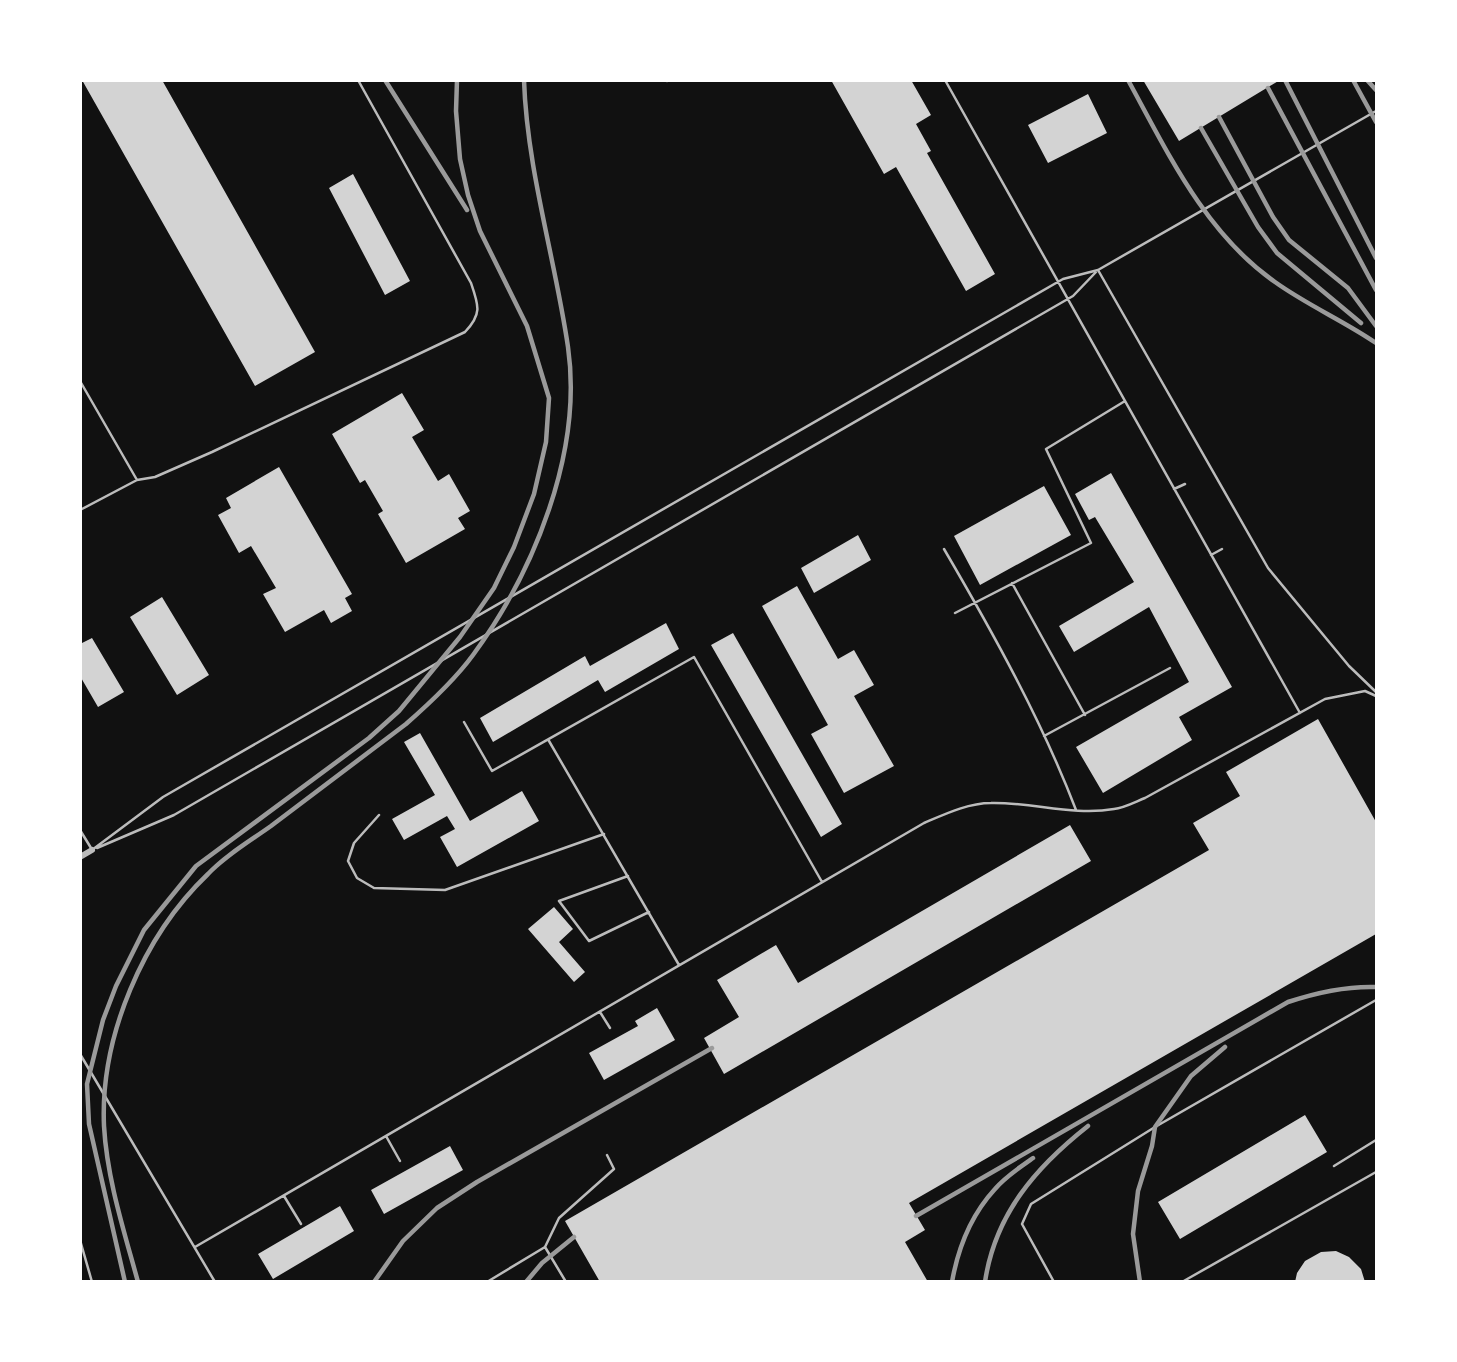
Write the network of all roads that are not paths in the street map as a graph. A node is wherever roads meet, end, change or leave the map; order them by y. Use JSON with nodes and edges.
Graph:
{"nodes":[{"id":1,"x":358,"y":80,"type":"edge"},
{"id":2,"x":945,"y":80,"type":"edge"},
{"id":3,"x":1377,"y":111,"type":"edge"},
{"id":4,"x":1098,"y":270,"type":"junction"},
{"id":5,"x":80,"y":381,"type":"edge"},
{"id":6,"x":1125,"y":401,"type":"junction"},
{"id":7,"x":137,"y":481,"type":"junction"},
{"id":8,"x":1185,"y":484,"type":"dead end"},
{"id":9,"x":1174,"y":489,"type":"junction"},
{"id":10,"x":80,"y":510,"type":"edge"},
{"id":11,"x":944,"y":549,"type":"dead end"},
{"id":12,"x":1222,"y":549,"type":"dead end"},
{"id":13,"x":1211,"y":555,"type":"junction"},
{"id":14,"x":1012,"y":583,"type":"junction"},
{"id":15,"x":976,"y":604,"type":"junction"},
{"id":16,"x":955,"y":613,"type":"dead end"},
{"id":17,"x":1170,"y":668,"type":"dead end"},
{"id":18,"x":1377,"y":694,"type":"edge"},
{"id":19,"x":1300,"y":713,"type":"junction"},
{"id":20,"x":1085,"y":715,"type":"junction"},
{"id":21,"x":464,"y":722,"type":"dead end"},
{"id":22,"x":1044,"y":736,"type":"junction"},
{"id":23,"x":549,"y":740,"type":"junction"},
{"id":24,"x":1076,"y":810,"type":"junction"},
{"id":25,"x":379,"y":815,"type":"dead end"},
{"id":26,"x":80,"y":830,"type":"edge"},
{"id":27,"x":604,"y":834,"type":"junction"},
{"id":28,"x":92,"y":850,"type":"junction"},
{"id":29,"x":80,"y":857,"type":"edge"},
{"id":30,"x":628,"y":876,"type":"junction"},
{"id":31,"x":822,"y":882,"type":"junction"},
{"id":32,"x":649,"y":912,"type":"junction"},
{"id":33,"x":680,"y":965,"type":"junction"},
{"id":34,"x":1377,"y":1000,"type":"edge"},
{"id":35,"x":600,"y":1012,"type":"junction"},
{"id":36,"x":610,"y":1028,"type":"dead end"},
{"id":37,"x":80,"y":1054,"type":"edge"},
{"id":38,"x":386,"y":1136,"type":"junction"},
{"id":39,"x":1377,"y":1140,"type":"edge"},
{"id":40,"x":607,"y":1156,"type":"dead end"},
{"id":41,"x":400,"y":1161,"type":"dead end"},
{"id":42,"x":1334,"y":1166,"type":"dead end"},
{"id":43,"x":1377,"y":1172,"type":"edge"},
{"id":44,"x":284,"y":1195,"type":"junction"},
{"id":45,"x":300,"y":1224,"type":"dead end"},
{"id":46,"x":80,"y":1240,"type":"edge"},
{"id":47,"x":195,"y":1247,"type":"junction"},
{"id":48,"x":545,"y":1247,"type":"junction"},
{"id":49,"x":92,"y":1282,"type":"edge"},
{"id":50,"x":215,"y":1282,"type":"edge"},
{"id":51,"x":488,"y":1282,"type":"edge"},
{"id":52,"x":566,"y":1282,"type":"edge"},
{"id":53,"x":1054,"y":1282,"type":"edge"},
{"id":54,"x":1182,"y":1282,"type":"edge"}],
"edges":[{"from":1,"to":7,"type":"lane"},
{"from":2,"to":6,"type":"lane"},
{"from":3,"to":4,"type":"lane"},
{"from":4,"to":18,"type":"lane"},
{"from":4,"to":28,"type":"lane"},
{"from":4,"to":28,"type":"lane"},
{"from":5,"to":7,"type":"lane"},
{"from":6,"to":9,"type":"lane"},
{"from":6,"to":14,"type":"lane"},
{"from":7,"to":10,"type":"lane"},
{"from":8,"to":9,"type":"lane"},
{"from":9,"to":13,"type":"lane"},
{"from":11,"to":15,"type":"lane"},
{"from":12,"to":13,"type":"lane"},
{"from":13,"to":19,"type":"lane"},
{"from":14,"to":15,"type":"lane"},
{"from":14,"to":20,"type":"lane"},
{"from":15,"to":16,"type":"lane"},
{"from":15,"to":22,"type":"lane"},
{"from":17,"to":20,"type":"lane"},
{"from":18,"to":19,"type":"lane"},
{"from":19,"to":24,"type":"lane"},
{"from":20,"to":22,"type":"lane"},
{"from":21,"to":23,"type":"lane"},
{"from":22,"to":24,"type":"lane"},
{"from":23,"to":27,"type":"lane"},
{"from":23,"to":31,"type":"lane"},
{"from":24,"to":31,"type":"lane"},
{"from":25,"to":27,"type":"lane"},
{"from":26,"to":28,"type":"lane"},
{"from":27,"to":30,"type":"lane"},
{"from":28,"to":29,"type":"street"},
{"from":30,"to":32,"type":"lane"},
{"from":30,"to":32,"type":"lane"},
{"from":31,"to":33,"type":"lane"},
{"from":32,"to":33,"type":"lane"},
{"from":33,"to":35,"type":"lane"},
{"from":34,"to":53,"type":"lane"},
{"from":35,"to":36,"type":"lane"},
{"from":35,"to":38,"type":"lane"},
{"from":37,"to":47,"type":"lane"},
{"from":38,"to":41,"type":"lane"},
{"from":38,"to":44,"type":"lane"},
{"from":39,"to":42,"type":"lane"},
{"from":40,"to":48,"type":"lane"},
{"from":43,"to":54,"type":"lane"},
{"from":44,"to":45,"type":"lane"},
{"from":44,"to":47,"type":"lane"},
{"from":46,"to":49,"type":"lane"},
{"from":47,"to":50,"type":"lane"},
{"from":48,"to":51,"type":"lane"},
{"from":48,"to":52,"type":"lane"}]}
